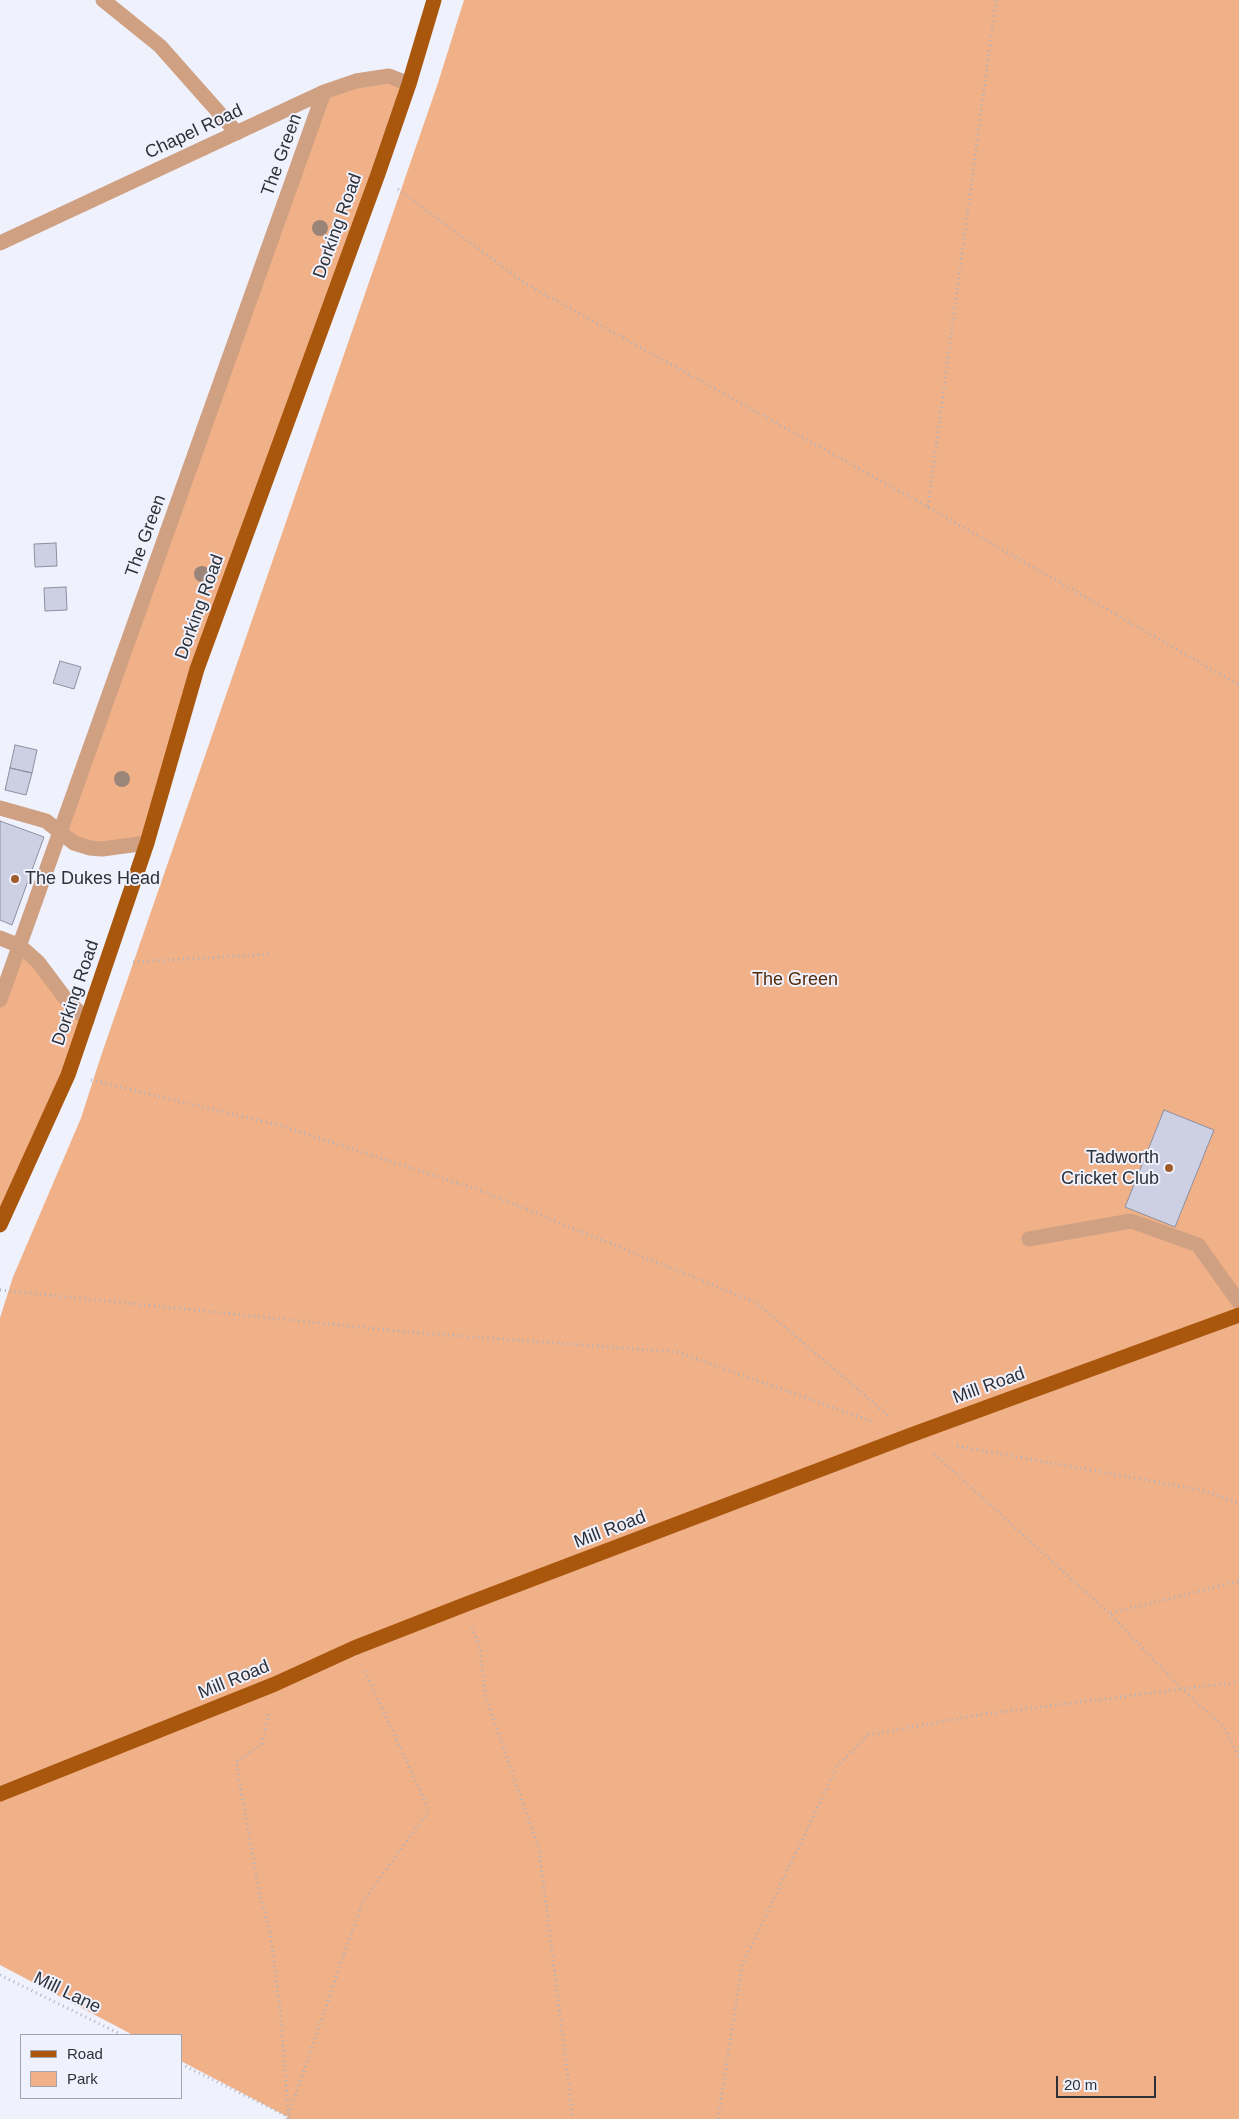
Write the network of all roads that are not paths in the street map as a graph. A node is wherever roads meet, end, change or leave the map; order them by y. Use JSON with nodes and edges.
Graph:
{"nodes":[{"id":1,"x":103,"y":0,"type":"edge"},
{"id":2,"x":432,"y":1,"type":"edge"},
{"id":3,"x":408,"y":84,"type":"junction"},
{"id":4,"x":324,"y":92,"type":"junction"},
{"id":5,"x":236,"y":133,"type":"junction"},
{"id":6,"x":0,"y":243,"type":"edge"},
{"id":7,"x":0,"y":808,"type":"edge"},
{"id":8,"x":61,"y":831,"type":"junction"},
{"id":9,"x":147,"y":843,"type":"junction"},
{"id":10,"x":0,"y":938,"type":"edge"},
{"id":11,"x":20,"y":946,"type":"junction"},
{"id":12,"x":1,"y":996,"type":"edge"},
{"id":13,"x":87,"y":1020,"type":"junction"},
{"id":14,"x":0,"y":1225,"type":"edge"},
{"id":15,"x":1029,"y":1239,"type":"dead end"},
{"id":16,"x":1239,"y":1302,"type":"edge"},
{"id":17,"x":1239,"y":1315,"type":"edge"},
{"id":18,"x":0,"y":1794,"type":"edge"}],
"edges":[{"from":1,"to":5,"type":"street"},
{"from":2,"to":3,"type":"main road","name":"Dorking Road"},
{"from":3,"to":4,"type":"street","name":"Chapel Road"},
{"from":3,"to":9,"type":"main road","name":"Dorking Road"},
{"from":4,"to":5,"type":"street","name":"Chapel Road"},
{"from":4,"to":8,"type":"street","name":"The Green"},
{"from":5,"to":6,"type":"street","name":"Chapel Road"},
{"from":7,"to":8,"type":"street"},
{"from":8,"to":9,"type":"street"},
{"from":8,"to":11,"type":"street","name":"The Green"},
{"from":9,"to":13,"type":"main road","name":"Dorking Road"},
{"from":10,"to":11,"type":"street"},
{"from":11,"to":12,"type":"street","name":"The Green"},
{"from":11,"to":13,"type":"street"},
{"from":13,"to":14,"type":"main road","name":"Dorking Road"},
{"from":15,"to":16,"type":"street"},
{"from":17,"to":18,"type":"main road","name":"Mill Road"}]}
